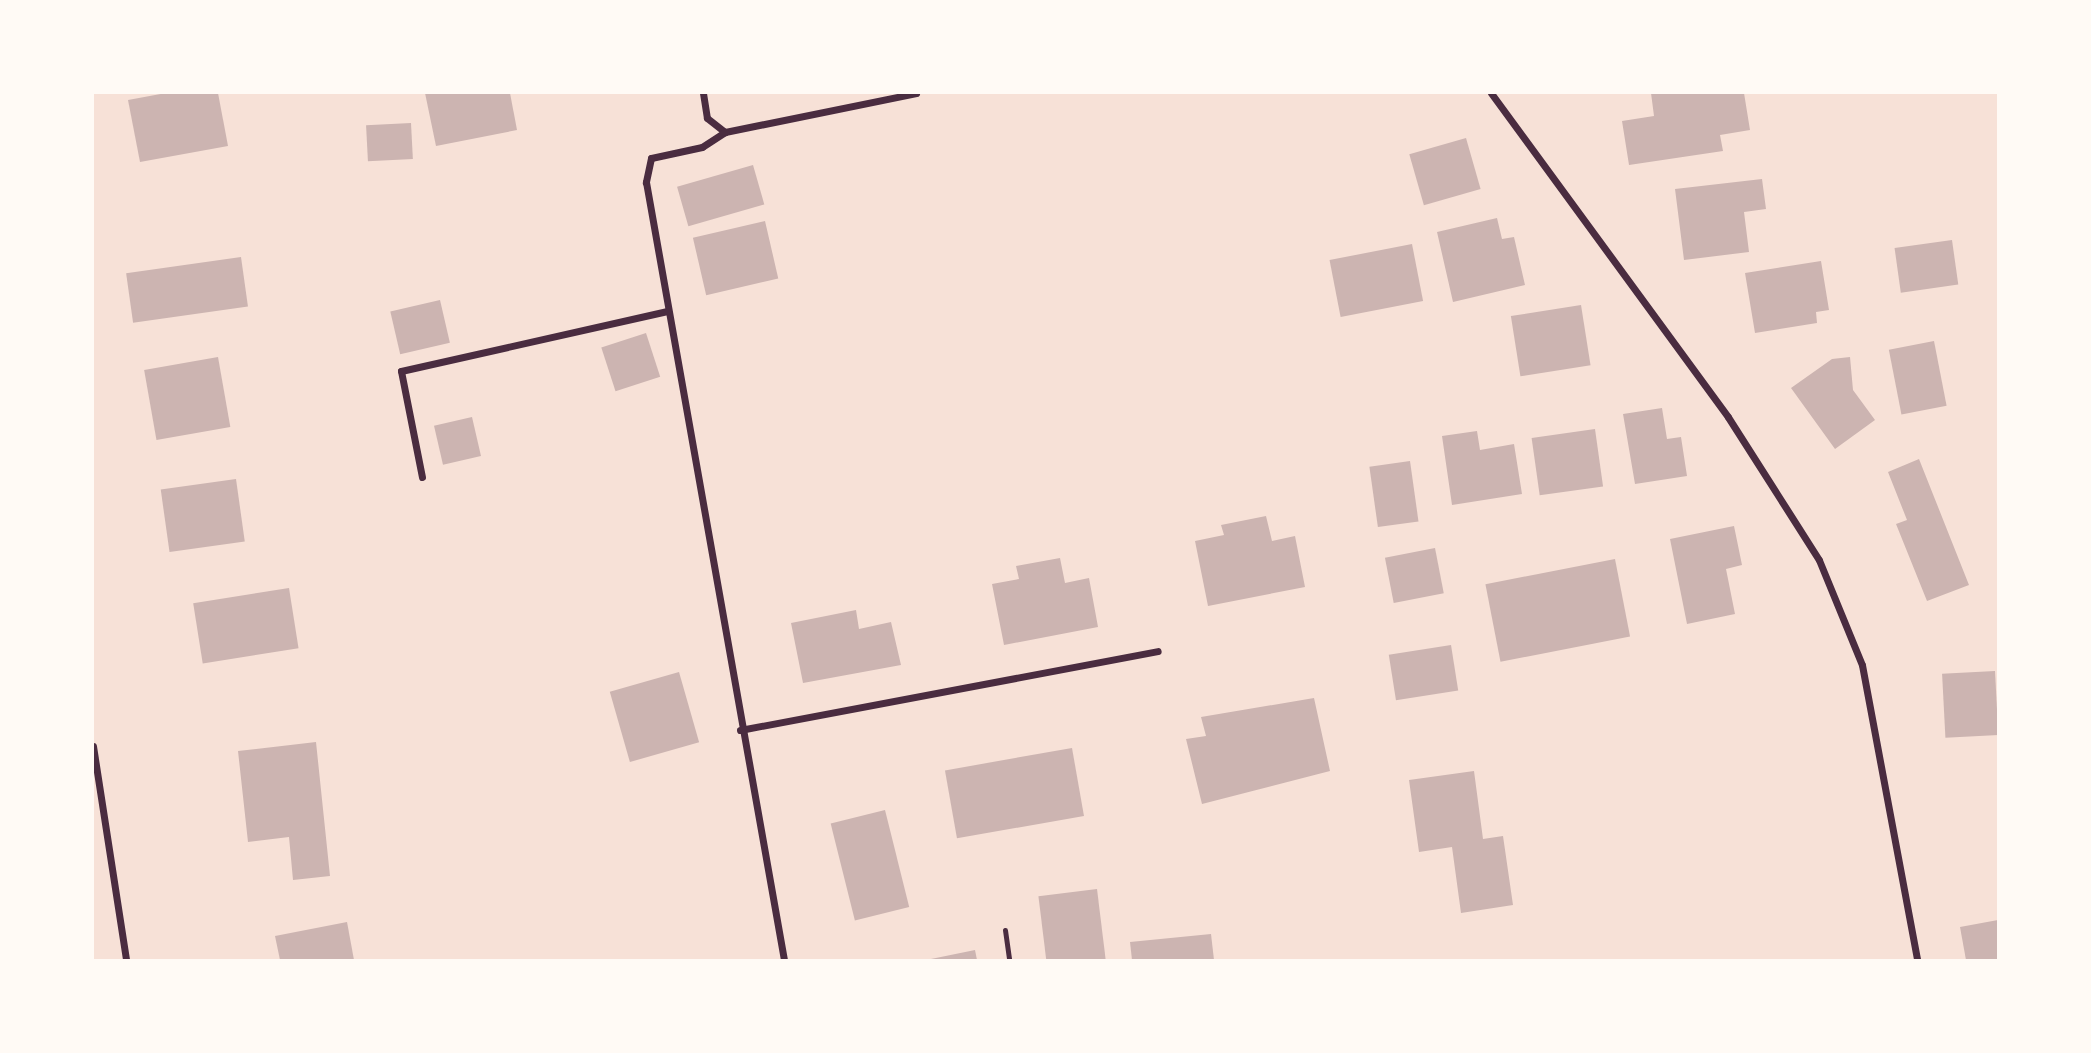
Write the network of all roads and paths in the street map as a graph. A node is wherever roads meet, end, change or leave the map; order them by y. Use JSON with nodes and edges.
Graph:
{"nodes":[{"id":1,"x":703,"y":93,"type":"edge"},
{"id":2,"x":916,"y":93,"type":"edge"},
{"id":3,"x":1490,"y":93,"type":"edge"},
{"id":4,"x":725,"y":132,"type":"junction"},
{"id":5,"x":667,"y":311,"type":"junction"},
{"id":6,"x":422,"y":477,"type":"dead end"},
{"id":7,"x":1158,"y":651,"type":"dead end"},
{"id":8,"x":740,"y":730,"type":"junction"},
{"id":9,"x":93,"y":746,"type":"edge"},
{"id":10,"x":1005,"y":930,"type":"dead end"},
{"id":11,"x":126,"y":960,"type":"edge"},
{"id":12,"x":784,"y":960,"type":"edge"},
{"id":13,"x":1009,"y":960,"type":"edge"},
{"id":14,"x":1917,"y":960,"type":"edge"}],
"edges":[{"from":1,"to":4,"type":"street"},
{"from":2,"to":4,"type":"street"},
{"from":3,"to":14,"type":"street"},
{"from":4,"to":5,"type":"street"},
{"from":5,"to":6,"type":"street"},
{"from":5,"to":8,"type":"street"},
{"from":7,"to":8,"type":"street"},
{"from":8,"to":12,"type":"street"},
{"from":9,"to":11,"type":"street"},
{"from":10,"to":13,"type":"lane"}]}
